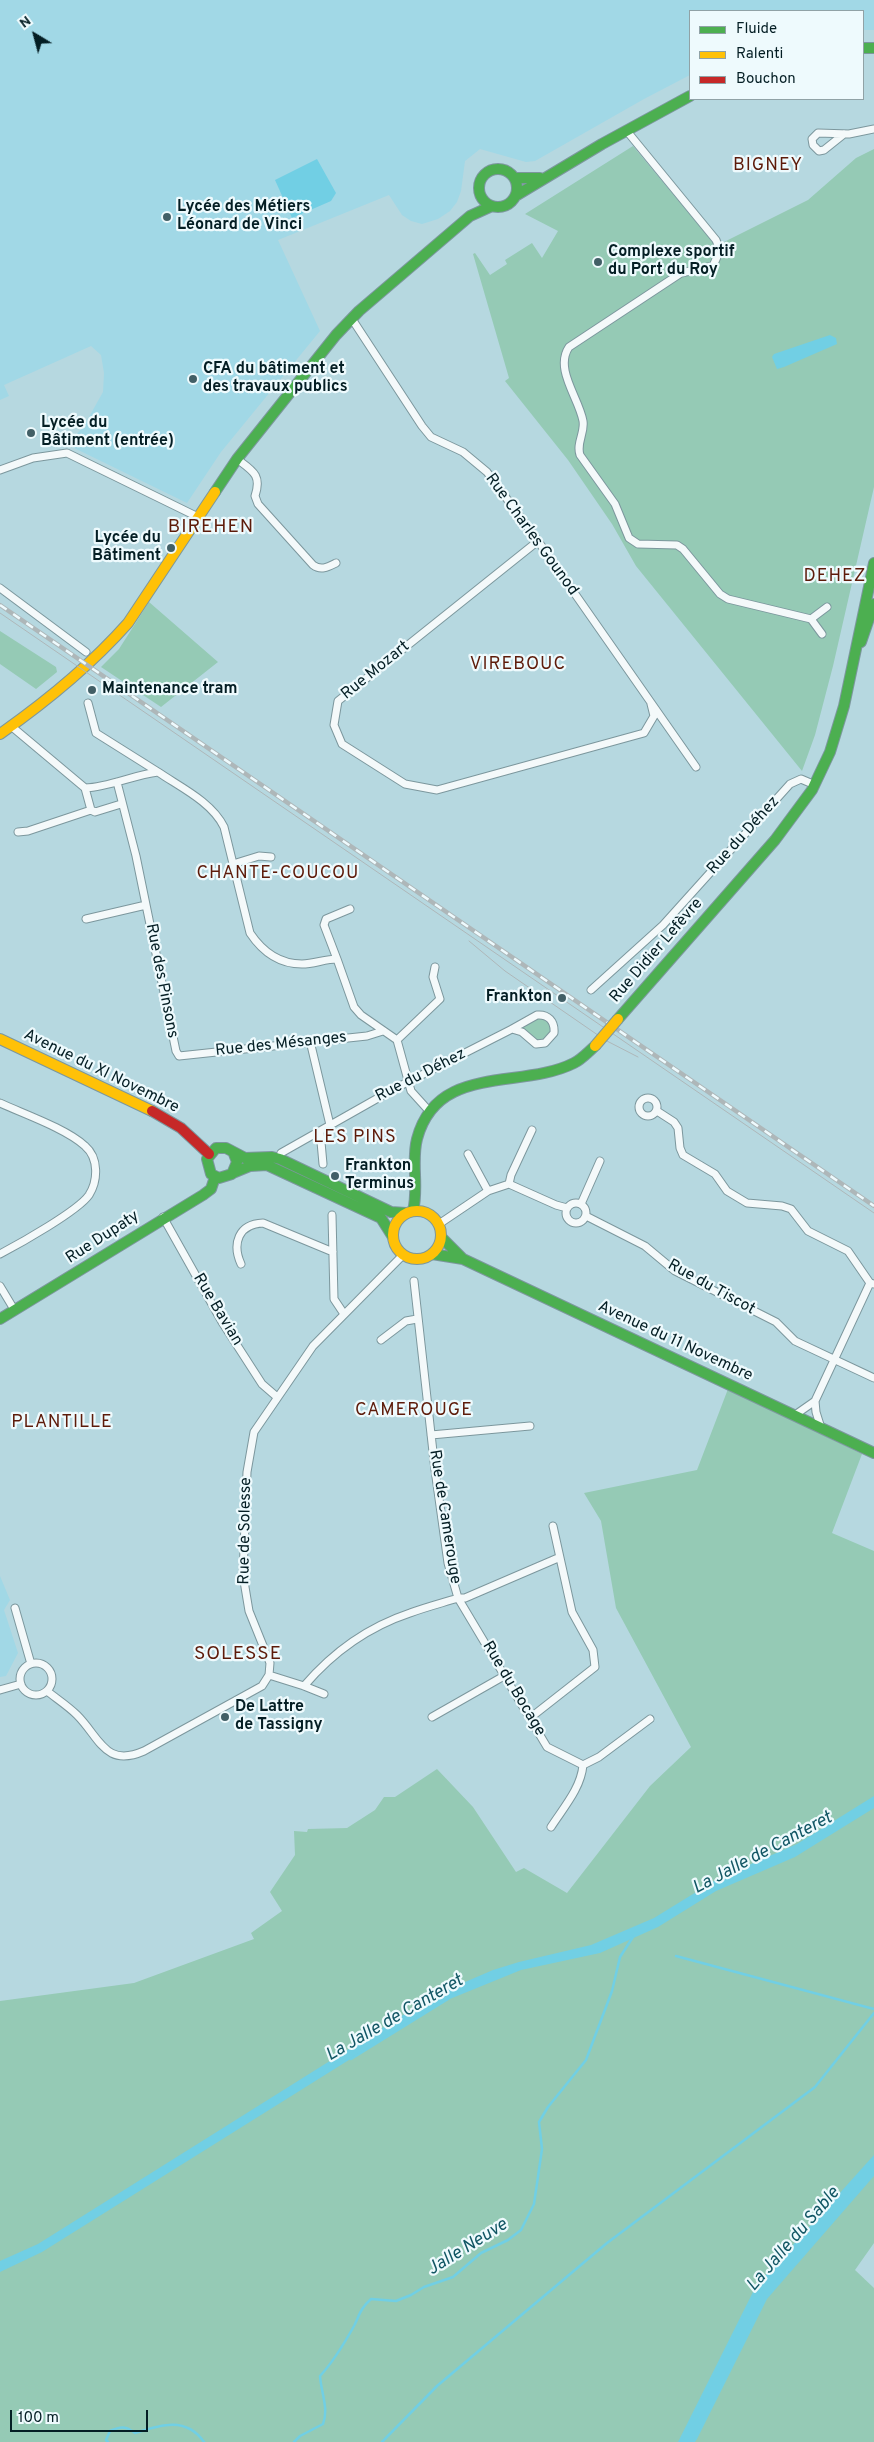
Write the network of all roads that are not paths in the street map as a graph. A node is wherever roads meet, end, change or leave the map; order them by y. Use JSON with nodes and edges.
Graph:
{"nodes":[{"id":1,"x":689,"y":97,"type":"edge"},
{"id":2,"x":874,"y":129,"type":"edge"},
{"id":3,"x":626,"y":130,"type":"junction"},
{"id":4,"x":844,"y":134,"type":"dead end"},
{"id":5,"x":515,"y":178,"type":"junction"},
{"id":6,"x":540,"y":178,"type":"junction"},
{"id":7,"x":479,"y":192,"type":"junction"},
{"id":8,"x":517,"y":195,"type":"junction"},
{"id":9,"x":492,"y":206,"type":"junction"},
{"id":10,"x":470,"y":216,"type":"junction"},
{"id":11,"x":352,"y":319,"type":"junction"},
{"id":12,"x":237,"y":459,"type":"junction"},
{"id":13,"x":3,"y":469,"type":"edge"},
{"id":14,"x":0,"y":476,"type":"edge"},
{"id":15,"x":198,"y":517,"type":"junction"},
{"id":16,"x":538,"y":541,"type":"junction"},
{"id":17,"x":336,"y":563,"type":"dead end"},
{"id":18,"x":874,"y":563,"type":"edge"},
{"id":19,"x":0,"y":588,"type":"edge"},
{"id":20,"x":874,"y":604,"type":"edge"},
{"id":21,"x":827,"y":607,"type":"dead end"},
{"id":22,"x":811,"y":619,"type":"junction"},
{"id":23,"x":822,"y":634,"type":"dead end"},
{"id":24,"x":86,"y":652,"type":"dead end"},
{"id":25,"x":857,"y":652,"type":"junction"},
{"id":26,"x":88,"y":703,"type":"dead end"},
{"id":27,"x":652,"y":704,"type":"junction"},
{"id":28,"x":11,"y":726,"type":"junction"},
{"id":29,"x":0,"y":734,"type":"edge"},
{"id":30,"x":696,"y":767,"type":"dead end"},
{"id":31,"x":158,"y":772,"type":"junction"},
{"id":32,"x":116,"y":782,"type":"junction"},
{"id":33,"x":815,"y":785,"type":"junction"},
{"id":34,"x":85,"y":788,"type":"junction"},
{"id":35,"x":121,"y":804,"type":"junction"},
{"id":36,"x":90,"y":810,"type":"junction"},
{"id":37,"x":18,"y":832,"type":"dead end"},
{"id":38,"x":271,"y":857,"type":"dead end"},
{"id":39,"x":233,"y":864,"type":"junction"},
{"id":40,"x":146,"y":905,"type":"junction"},
{"id":41,"x":350,"y":909,"type":"dead end"},
{"id":42,"x":86,"y":919,"type":"dead end"},
{"id":43,"x":337,"y":959,"type":"junction"},
{"id":44,"x":435,"y":967,"type":"dead end"},
{"id":45,"x":591,"y":990,"type":"dead end"},
{"id":46,"x":512,"y":1029,"type":"junction"},
{"id":47,"x":383,"y":1031,"type":"junction"},
{"id":48,"x":0,"y":1040,"type":"edge"},
{"id":49,"x":397,"y":1040,"type":"junction"},
{"id":50,"x":310,"y":1041,"type":"junction"},
{"id":51,"x":179,"y":1056,"type":"joint"},
{"id":52,"x":409,"y":1082,"type":"junction"},
{"id":53,"x":0,"y":1104,"type":"edge"},
{"id":54,"x":657,"y":1111,"type":"dead end"},
{"id":55,"x":430,"y":1112,"type":"junction"},
{"id":56,"x":330,"y":1125,"type":"junction"},
{"id":57,"x":532,"y":1130,"type":"dead end"},
{"id":58,"x":320,"y":1131,"type":"junction"},
{"id":59,"x":281,"y":1153,"type":"dead end"},
{"id":60,"x":209,"y":1154,"type":"junction"},
{"id":61,"x":234,"y":1154,"type":"junction"},
{"id":62,"x":468,"y":1154,"type":"dead end"},
{"id":63,"x":600,"y":1161,"type":"dead end"},
{"id":64,"x":323,"y":1164,"type":"dead end"},
{"id":65,"x":232,"y":1174,"type":"junction"},
{"id":66,"x":215,"y":1177,"type":"junction"},
{"id":67,"x":418,"y":1181,"type":"junction"},
{"id":68,"x":509,"y":1184,"type":"junction"},
{"id":69,"x":488,"y":1191,"type":"junction"},
{"id":70,"x":581,"y":1204,"type":"junction"},
{"id":71,"x":568,"y":1208,"type":"junction"},
{"id":72,"x":409,"y":1212,"type":"junction"},
{"id":73,"x":428,"y":1213,"type":"junction"},
{"id":74,"x":332,"y":1215,"type":"dead end"},
{"id":75,"x":586,"y":1216,"type":"junction"},
{"id":76,"x":163,"y":1217,"type":"junction"},
{"id":77,"x":439,"y":1224,"type":"junction"},
{"id":78,"x":393,"y":1237,"type":"junction"},
{"id":79,"x":441,"y":1237,"type":"junction"},
{"id":80,"x":333,"y":1252,"type":"junction"},
{"id":81,"x":0,"y":1254,"type":"edge"},
{"id":82,"x":432,"y":1254,"type":"junction"},
{"id":83,"x":403,"y":1255,"type":"junction"},
{"id":84,"x":463,"y":1259,"type":"junction"},
{"id":85,"x":241,"y":1264,"type":"dead end"},
{"id":86,"x":414,"y":1281,"type":"dead end"},
{"id":87,"x":872,"y":1284,"type":"edge"},
{"id":88,"x":0,"y":1286,"type":"edge"},
{"id":89,"x":15,"y":1311,"type":"junction"},
{"id":90,"x":344,"y":1314,"type":"junction"},
{"id":91,"x":0,"y":1319,"type":"edge"},
{"id":92,"x":417,"y":1319,"type":"junction"},
{"id":93,"x":381,"y":1340,"type":"dead end"},
{"id":94,"x":834,"y":1360,"type":"junction"},
{"id":95,"x":874,"y":1378,"type":"edge"},
{"id":96,"x":277,"y":1396,"type":"junction"},
{"id":97,"x":815,"y":1401,"type":"junction"},
{"id":98,"x":795,"y":1415,"type":"junction"},
{"id":99,"x":530,"y":1426,"type":"dead end"},
{"id":100,"x":822,"y":1428,"type":"junction"},
{"id":101,"x":431,"y":1435,"type":"junction"},
{"id":102,"x":874,"y":1452,"type":"edge"},
{"id":103,"x":553,"y":1526,"type":"dead end"},
{"id":104,"x":558,"y":1558,"type":"junction"},
{"id":105,"x":458,"y":1598,"type":"junction"},
{"id":106,"x":15,"y":1608,"type":"dead end"},
{"id":107,"x":30,"y":1664,"type":"junction"},
{"id":108,"x":269,"y":1676,"type":"junction"},
{"id":109,"x":504,"y":1676,"type":"junction"},
{"id":110,"x":21,"y":1684,"type":"junction"},
{"id":111,"x":304,"y":1686,"type":"junction"},
{"id":112,"x":0,"y":1690,"type":"edge"},
{"id":113,"x":47,"y":1691,"type":"junction"},
{"id":114,"x":324,"y":1694,"type":"dead end"},
{"id":115,"x":432,"y":1717,"type":"dead end"},
{"id":116,"x":530,"y":1718,"type":"junction"},
{"id":117,"x":650,"y":1719,"type":"dead end"},
{"id":118,"x":583,"y":1764,"type":"junction"},
{"id":119,"x":551,"y":1827,"type":"dead end"}],
"edges":[{"from":1,"to":3,"type":"main road"},
{"from":2,"to":4,"type":"street"},
{"from":3,"to":6,"type":"main road"},
{"from":3,"to":22,"type":"street"},
{"from":5,"to":6,"type":"main road"},
{"from":5,"to":7,"type":"main road"},
{"from":5,"to":8,"type":"main road"},
{"from":6,"to":8,"type":"main road"},
{"from":7,"to":9,"type":"main road"},
{"from":7,"to":10,"type":"main road"},
{"from":8,"to":9,"type":"main road"},
{"from":9,"to":10,"type":"main road"},
{"from":10,"to":11,"type":"main road"},
{"from":11,"to":12,"type":"main road"},
{"from":11,"to":16,"type":"street","name":"Rue Charles Gounod"},
{"from":12,"to":15,"type":"main road"},
{"from":12,"to":17,"type":"street"},
{"from":13,"to":14,"type":"street"},
{"from":13,"to":15,"type":"street"},
{"from":15,"to":28,"type":"main road"},
{"from":16,"to":27,"type":"street","name":"Rue Charles Gounod"},
{"from":16,"to":27,"type":"street","name":"Rue Mozart"},
{"from":18,"to":25,"type":"main road","name":"Rue Didier Lefèvre"},
{"from":19,"to":24,"type":"street"},
{"from":20,"to":25,"type":"main road","name":"Rue Didier Lefèvre"},
{"from":21,"to":22,"type":"street"},
{"from":22,"to":23,"type":"street"},
{"from":25,"to":33,"type":"main road","name":"Rue Didier Lefèvre"},
{"from":26,"to":31,"type":"street"},
{"from":27,"to":30,"type":"street","name":"Rue Charles Gounod"},
{"from":28,"to":29,"type":"main road"},
{"from":28,"to":34,"type":"street"},
{"from":31,"to":32,"type":"street"},
{"from":31,"to":39,"type":"street"},
{"from":32,"to":34,"type":"street"},
{"from":32,"to":35,"type":"street","name":"Rue des Pinsons"},
{"from":33,"to":45,"type":"street","name":"Rue du Déhez"},
{"from":33,"to":55,"type":"main road","name":"Rue Didier Lefèvre","bridge":true},
{"from":34,"to":36,"type":"street"},
{"from":35,"to":36,"type":"street"},
{"from":35,"to":40,"type":"street","name":"Rue des Pinsons"},
{"from":36,"to":37,"type":"street"},
{"from":38,"to":39,"type":"street"},
{"from":39,"to":43,"type":"street"},
{"from":40,"to":42,"type":"street","name":"Rue des Pinsons"},
{"from":40,"to":51,"type":"street","name":"Rue des Pinsons"},
{"from":41,"to":43,"type":"street"},
{"from":43,"to":47,"type":"street"},
{"from":44,"to":49,"type":"street"},
{"from":46,"to":46,"type":"street","name":"Rue du Déhez"},
{"from":46,"to":52,"type":"street","name":"Rue du Déhez"},
{"from":47,"to":49,"type":"street"},
{"from":47,"to":50,"type":"street","name":"Rue des Mésanges"},
{"from":48,"to":60,"type":"main road","name":"Avenue du XI Novembre"},
{"from":49,"to":52,"type":"street"},
{"from":50,"to":51,"type":"street","name":"Rue des Mésanges"},
{"from":50,"to":56,"type":"street"},
{"from":52,"to":55,"type":"street"},
{"from":52,"to":56,"type":"street","name":"Rue du Déhez"},
{"from":53,"to":81,"type":"street"},
{"from":54,"to":87,"type":"street"},
{"from":55,"to":67,"type":"main road","name":"Rue Didier Lefèvre"},
{"from":56,"to":58,"type":"street","name":"Rue du Déhez"},
{"from":57,"to":68,"type":"street"},
{"from":58,"to":59,"type":"street","name":"Rue du Déhez"},
{"from":58,"to":64,"type":"street"},
{"from":60,"to":61,"type":"main road"},
{"from":60,"to":66,"type":"main road"},
{"from":61,"to":65,"type":"main road"},
{"from":61,"to":72,"type":"main road"},
{"from":62,"to":69,"type":"street"},
{"from":63,"to":70,"type":"street"},
{"from":65,"to":66,"type":"main road"},
{"from":65,"to":78,"type":"main road"},
{"from":66,"to":76,"type":"main road","name":"Rue Dupaty"},
{"from":67,"to":72,"type":"main road","name":"Rue Didier Lefèvre"},
{"from":67,"to":73,"type":"main road","name":"Rue Didier Lefèvre"},
{"from":68,"to":69,"type":"street"},
{"from":68,"to":71,"type":"street","name":"Rue du Tiscot"},
{"from":69,"to":77,"type":"street"},
{"from":70,"to":71,"type":"street"},
{"from":70,"to":75,"type":"street"},
{"from":71,"to":75,"type":"street","name":"Rue du Tiscot"},
{"from":72,"to":73,"type":"main road"},
{"from":72,"to":78,"type":"main road"},
{"from":73,"to":77,"type":"main road"},
{"from":74,"to":80,"type":"street"},
{"from":75,"to":94,"type":"street","name":"Rue du Tiscot"},
{"from":76,"to":89,"type":"main road","name":"Rue Dupaty"},
{"from":76,"to":96,"type":"street","name":"Rue Bavian"},
{"from":77,"to":79,"type":"main road"},
{"from":78,"to":83,"type":"main road"},
{"from":79,"to":82,"type":"main road"},
{"from":79,"to":84,"type":"main road","name":"Avenue du 11 Novembre"},
{"from":80,"to":85,"type":"street"},
{"from":80,"to":90,"type":"street"},
{"from":82,"to":83,"type":"main road"},
{"from":82,"to":84,"type":"main road","name":"Avenue du 11 Novembre"},
{"from":83,"to":90,"type":"street","name":"Rue de Solesse"},
{"from":84,"to":98,"type":"main road","name":"Avenue du 11 Novembre"},
{"from":86,"to":92,"type":"street","name":"Rue de Camerouge"},
{"from":87,"to":94,"type":"street"},
{"from":88,"to":89,"type":"street"},
{"from":89,"to":91,"type":"main road","name":"Rue Dupaty"},
{"from":90,"to":96,"type":"street","name":"Rue de Solesse"},
{"from":92,"to":93,"type":"street"},
{"from":92,"to":101,"type":"street","name":"Rue de Camerouge"},
{"from":94,"to":95,"type":"street","name":"Rue du Tiscot"},
{"from":94,"to":97,"type":"street"},
{"from":96,"to":108,"type":"street","name":"Rue de Solesse"},
{"from":97,"to":98,"type":"street"},
{"from":97,"to":100,"type":"street"},
{"from":98,"to":100,"type":"main road","name":"Avenue du 11 Novembre"},
{"from":99,"to":101,"type":"street","name":"Rue de Camerouge"},
{"from":100,"to":102,"type":"main road","name":"Avenue du 11 Novembre"},
{"from":101,"to":105,"type":"street","name":"Rue de Camerouge"},
{"from":103,"to":104,"type":"street"},
{"from":104,"to":105,"type":"street"},
{"from":104,"to":116,"type":"street"},
{"from":105,"to":109,"type":"street","name":"Rue du Bocage"},
{"from":105,"to":111,"type":"street","name":"Rue de Camerouge"},
{"from":106,"to":107,"type":"street"},
{"from":107,"to":110,"type":"street"},
{"from":107,"to":113,"type":"street"},
{"from":108,"to":111,"type":"street"},
{"from":108,"to":113,"type":"street"},
{"from":109,"to":115,"type":"street"},
{"from":109,"to":116,"type":"street","name":"Rue du Bocage"},
{"from":110,"to":112,"type":"street"},
{"from":110,"to":113,"type":"street"},
{"from":111,"to":114,"type":"street"},
{"from":116,"to":118,"type":"street","name":"Rue du Bocage"},
{"from":117,"to":118,"type":"street"},
{"from":118,"to":119,"type":"street"}]}
